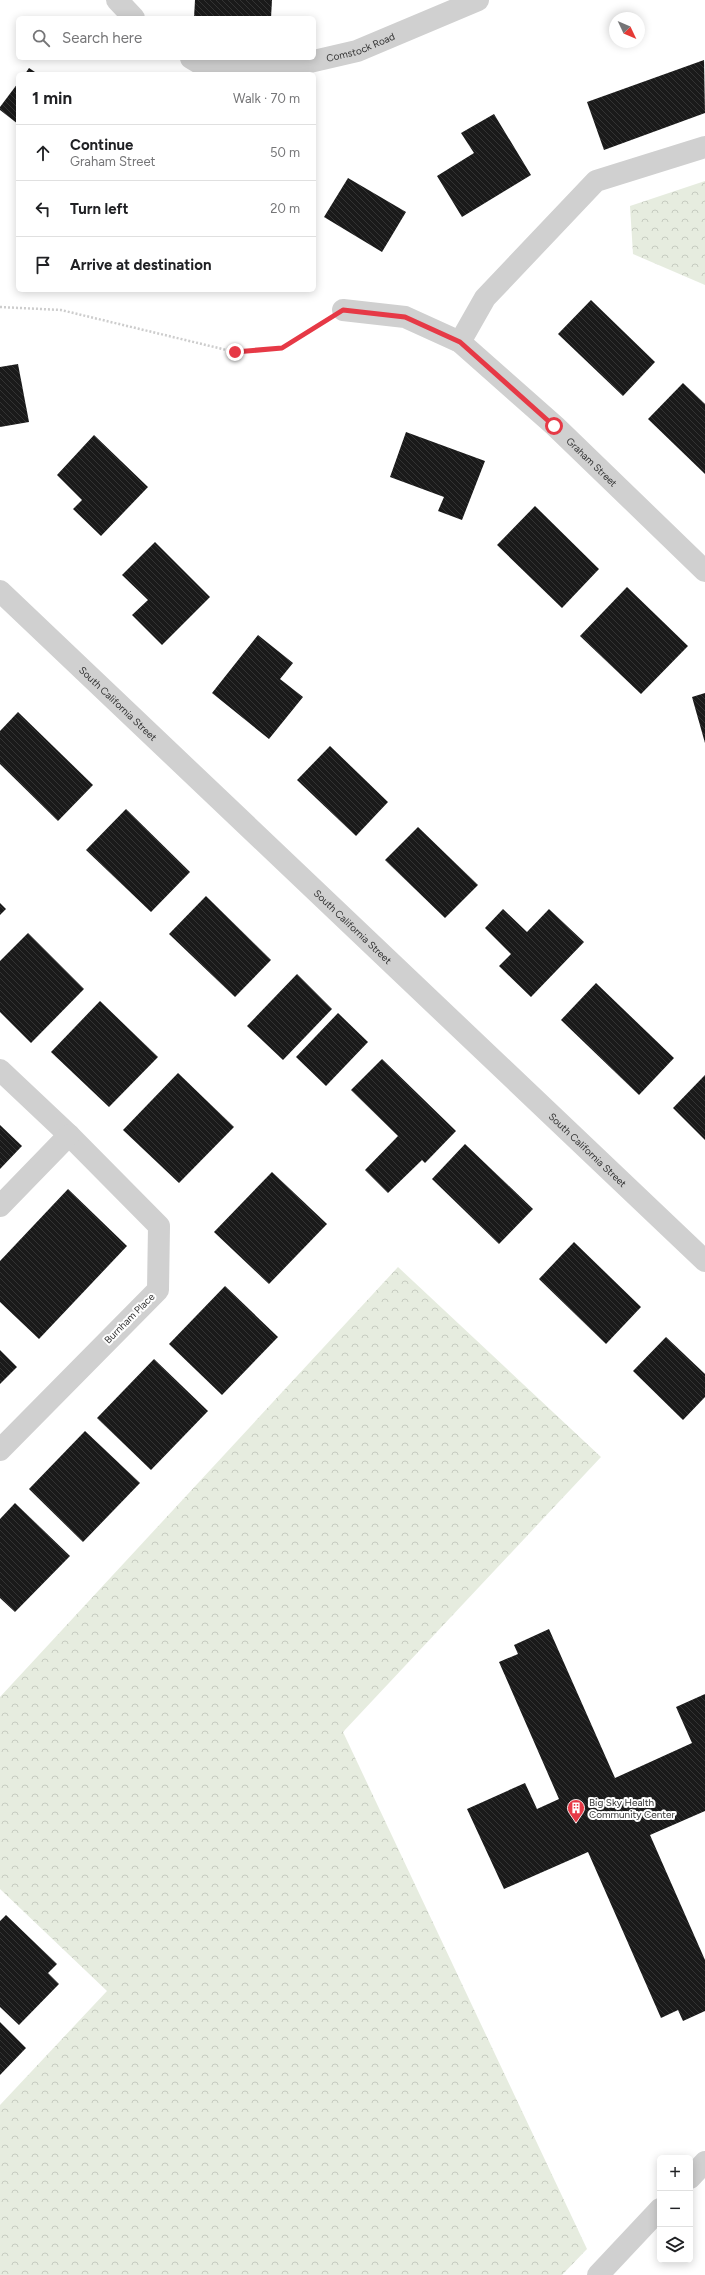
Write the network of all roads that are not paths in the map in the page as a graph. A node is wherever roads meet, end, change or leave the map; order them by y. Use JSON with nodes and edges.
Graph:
{"nodes":[{"id":1,"x":117,"y":0,"type":"edge"},
{"id":2,"x":478,"y":0,"type":"edge"},
{"id":3,"x":132,"y":16,"type":"edge"},
{"id":4,"x":194,"y":60,"type":"edge"},
{"id":5,"x":705,"y":146,"type":"edge"},
{"id":6,"x":343,"y":310,"type":"road end"},
{"id":7,"x":460,"y":342,"type":"junction"},
{"id":8,"x":705,"y":571,"type":"edge"},
{"id":9,"x":0,"y":591,"type":"edge"},
{"id":10,"x":0,"y":1070,"type":"edge"},
{"id":11,"x":69,"y":1135,"type":"junction"},
{"id":12,"x":0,"y":1206,"type":"edge"},
{"id":13,"x":705,"y":1262,"type":"edge"},
{"id":14,"x":0,"y":1450,"type":"edge"},
{"id":15,"x":705,"y":2162,"type":"edge"},
{"id":16,"x":693,"y":2175,"type":"edge"},
{"id":17,"x":657,"y":2212,"type":"edge"},
{"id":18,"x":598,"y":2275,"type":"edge"}],
"edges":[{"from":1,"to":3,"type":"street"},
{"from":2,"to":4,"type":"street","name":"Comstock Road"},
{"from":5,"to":7,"type":"street"},
{"from":6,"to":7,"type":"street","name":"Graham Street"},
{"from":7,"to":8,"type":"street","name":"Graham Street"},
{"from":9,"to":13,"type":"street","name":"South California Street"},
{"from":10,"to":11,"type":"street","name":"Burnham Place"},
{"from":11,"to":12,"type":"street"},
{"from":11,"to":14,"type":"street","name":"Burnham Place"},
{"from":15,"to":16,"type":"street"},
{"from":17,"to":18,"type":"street"}]}
